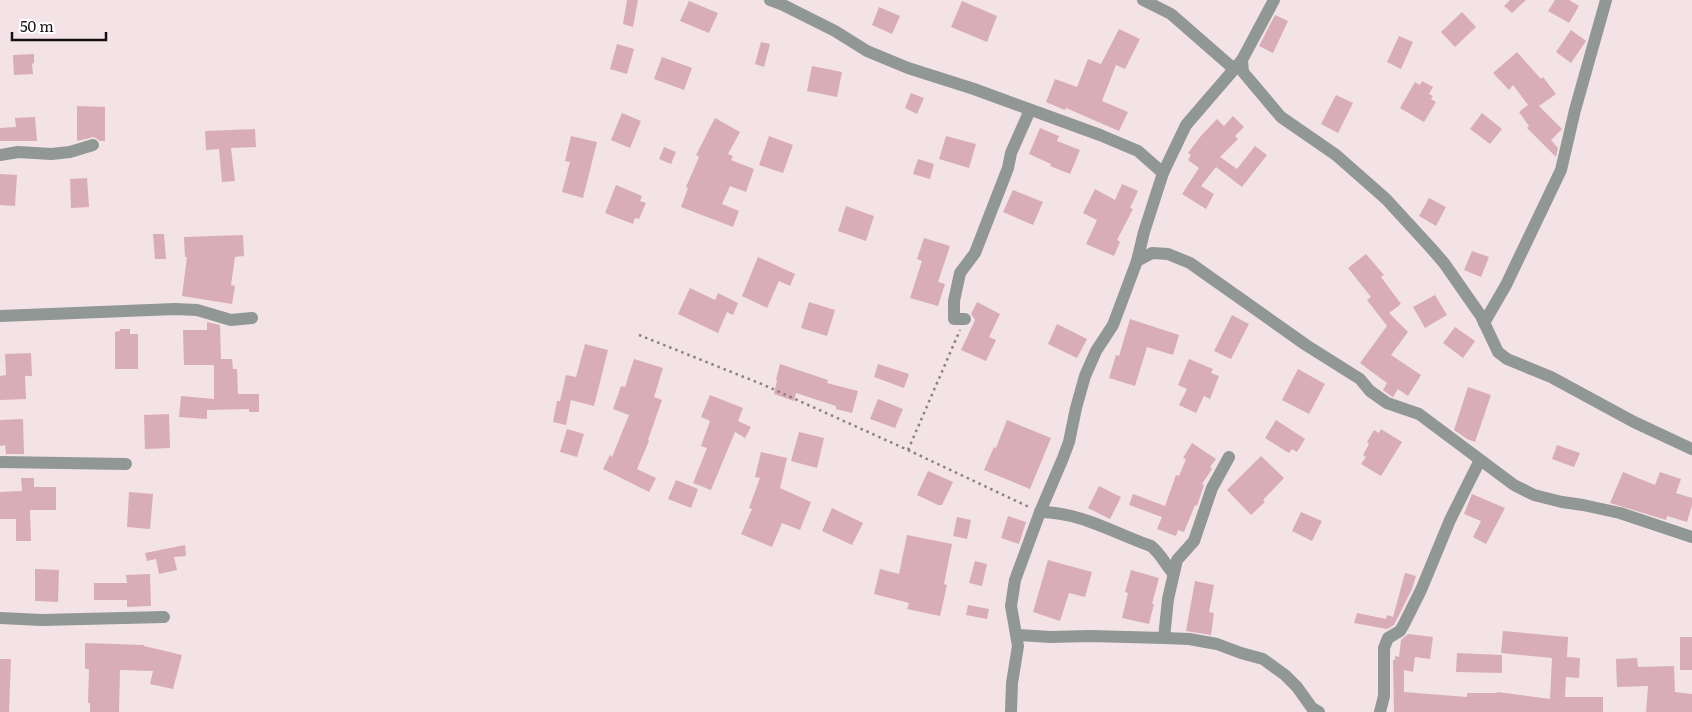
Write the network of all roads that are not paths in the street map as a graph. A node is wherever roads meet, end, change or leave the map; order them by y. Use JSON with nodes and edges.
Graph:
{"nodes":[{"id":1,"x":770,"y":0,"type":"edge"},
{"id":2,"x":1143,"y":0,"type":"edge"},
{"id":3,"x":1274,"y":0,"type":"edge"},
{"id":4,"x":1606,"y":0,"type":"edge"},
{"id":5,"x":1238,"y":65,"type":"junction"},
{"id":6,"x":1030,"y":110,"type":"junction"},
{"id":7,"x":92,"y":145,"type":"dead end"},
{"id":8,"x":0,"y":155,"type":"edge"},
{"id":9,"x":1163,"y":173,"type":"junction"},
{"id":10,"x":1137,"y":261,"type":"junction"},
{"id":11,"x":0,"y":316,"type":"edge"},
{"id":12,"x":252,"y":318,"type":"dead end"},
{"id":13,"x":964,"y":319,"type":"road end"},
{"id":14,"x":1484,"y":323,"type":"junction"},
{"id":15,"x":1692,"y":448,"type":"edge"},
{"id":16,"x":1229,"y":457,"type":"dead end"},
{"id":17,"x":1480,"y":460,"type":"junction"},
{"id":18,"x":0,"y":462,"type":"edge"},
{"id":19,"x":126,"y":464,"type":"dead end"},
{"id":20,"x":1040,"y":512,"type":"junction"},
{"id":21,"x":1692,"y":538,"type":"edge"},
{"id":22,"x":1173,"y":573,"type":"junction"},
{"id":23,"x":164,"y":617,"type":"dead end"},
{"id":24,"x":0,"y":618,"type":"edge"},
{"id":25,"x":1018,"y":635,"type":"junction"},
{"id":26,"x":1164,"y":638,"type":"junction"},
{"id":27,"x":1011,"y":712,"type":"edge"},
{"id":28,"x":1319,"y":712,"type":"edge"},
{"id":29,"x":1380,"y":712,"type":"edge"}],
"edges":[{"from":1,"to":6,"type":"street"},
{"from":2,"to":5,"type":"street"},
{"from":3,"to":5,"type":"street"},
{"from":4,"to":14,"type":"street"},
{"from":5,"to":9,"type":"street"},
{"from":5,"to":14,"type":"street"},
{"from":6,"to":9,"type":"street"},
{"from":6,"to":13,"type":"street"},
{"from":7,"to":8,"type":"street"},
{"from":9,"to":10,"type":"street"},
{"from":10,"to":17,"type":"street"},
{"from":10,"to":20,"type":"street"},
{"from":11,"to":12,"type":"street"},
{"from":14,"to":15,"type":"street"},
{"from":16,"to":22,"type":"street"},
{"from":17,"to":21,"type":"street"},
{"from":17,"to":29,"type":"street"},
{"from":18,"to":19,"type":"street"},
{"from":20,"to":22,"type":"street"},
{"from":20,"to":25,"type":"street"},
{"from":22,"to":26,"type":"street"},
{"from":23,"to":24,"type":"street"},
{"from":25,"to":26,"type":"street"},
{"from":25,"to":27,"type":"street"},
{"from":26,"to":28,"type":"street"}]}
